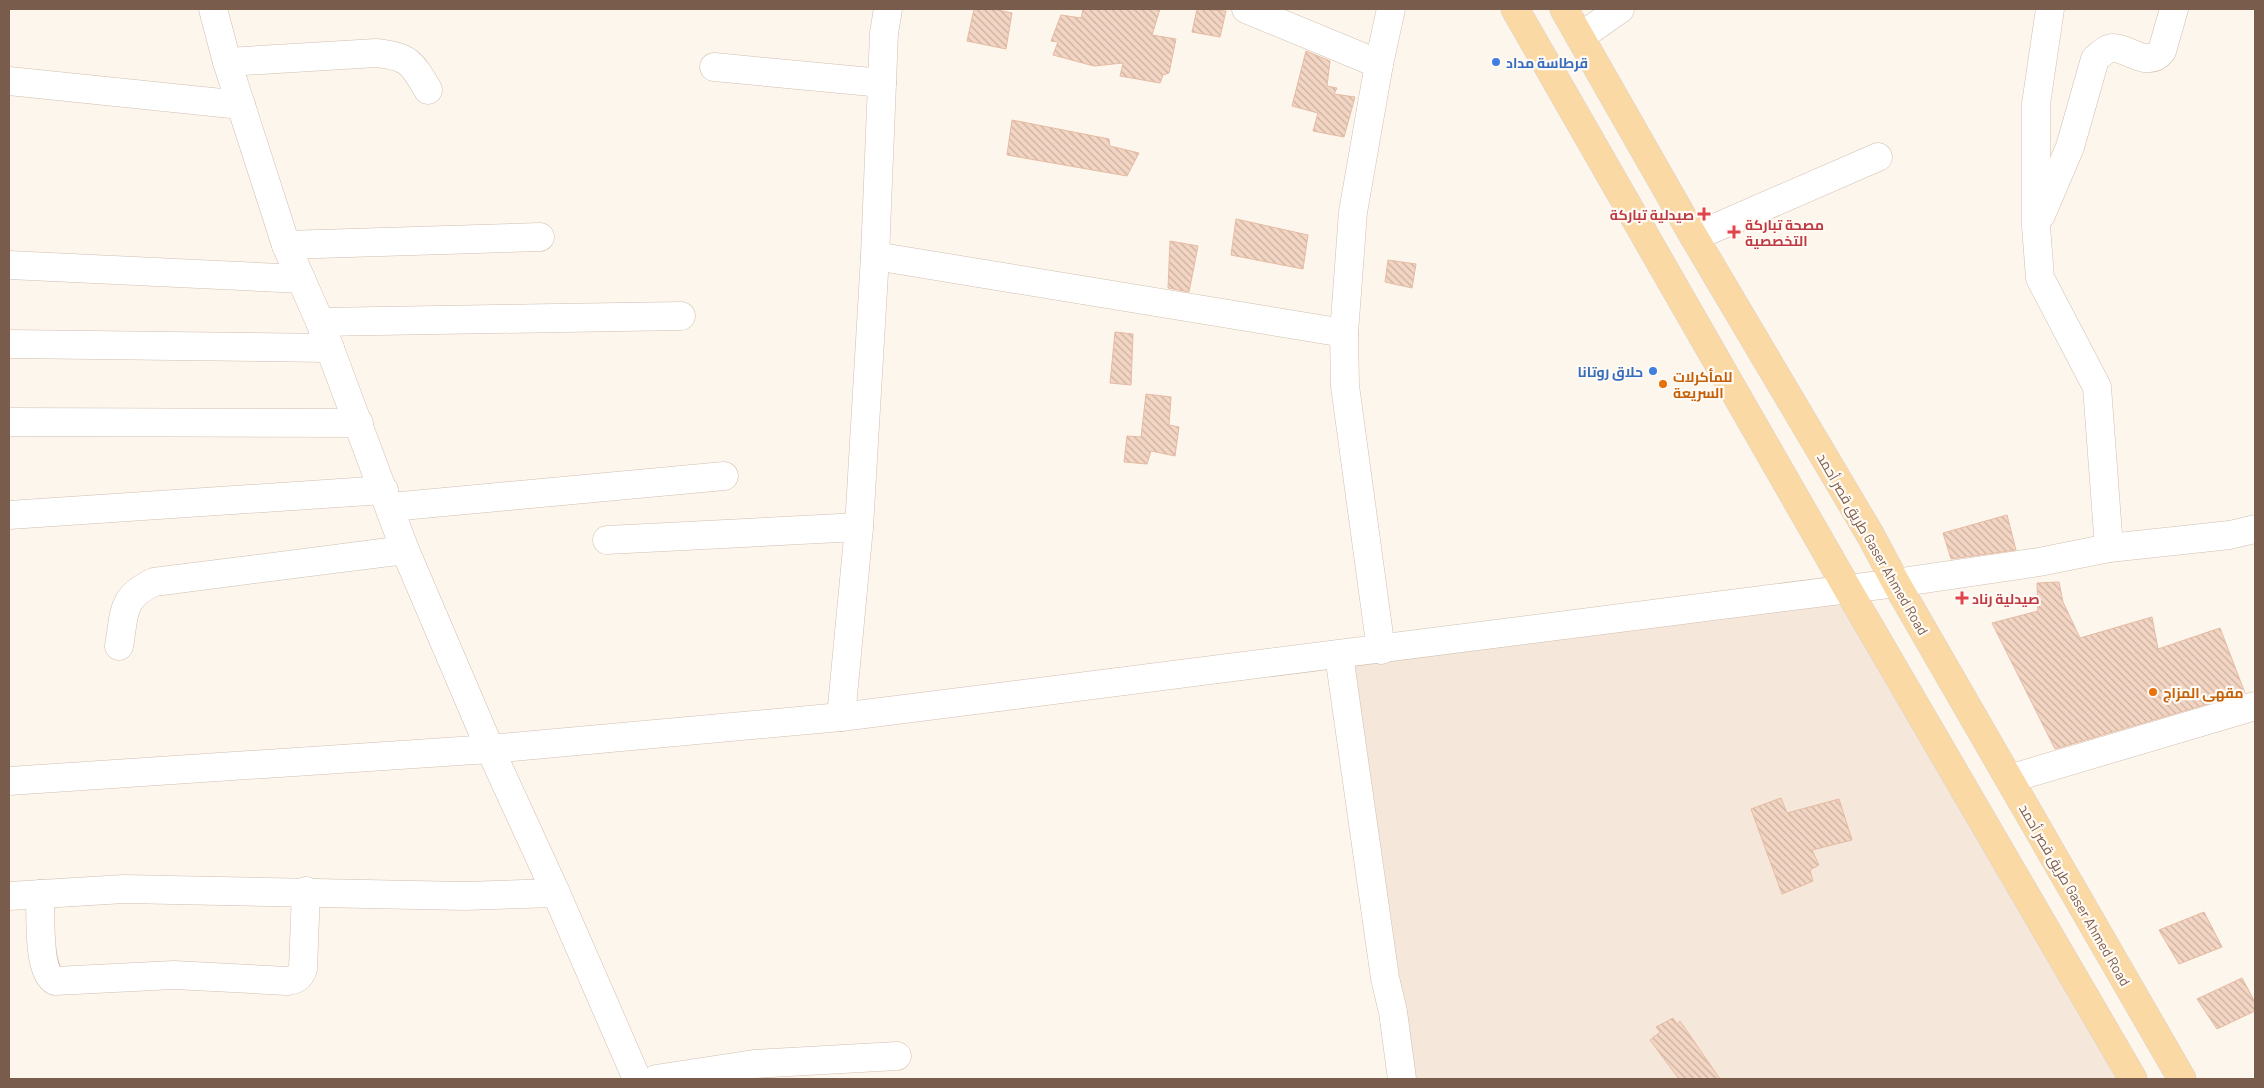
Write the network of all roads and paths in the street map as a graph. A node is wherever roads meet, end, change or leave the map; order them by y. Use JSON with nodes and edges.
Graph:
{"nodes":[{"id":1,"x":213,"y":9,"type":"edge"},
{"id":2,"x":888,"y":9,"type":"edge"},
{"id":3,"x":1246,"y":9,"type":"edge"},
{"id":4,"x":1391,"y":9,"type":"edge"},
{"id":5,"x":1515,"y":9,"type":"edge"},
{"id":6,"x":1564,"y":9,"type":"edge"},
{"id":7,"x":1620,"y":9,"type":"edge"},
{"id":8,"x":2050,"y":9,"type":"edge"},
{"id":9,"x":2174,"y":9,"type":"edge"},
{"id":10,"x":1580,"y":37,"type":"junction"},
{"id":11,"x":227,"y":62,"type":"junction"},
{"id":12,"x":1379,"y":64,"type":"junction"},
{"id":13,"x":714,"y":67,"type":"dead end"},
{"id":14,"x":9,"y":81,"type":"edge"},
{"id":15,"x":882,"y":82,"type":"junction"},
{"id":16,"x":428,"y":90,"type":"dead end"},
{"id":17,"x":241,"y":105,"type":"junction"},
{"id":18,"x":1878,"y":157,"type":"dead end"},
{"id":19,"x":2036,"y":226,"type":"junction"},
{"id":20,"x":540,"y":237,"type":"dead end"},
{"id":21,"x":1694,"y":237,"type":"junction"},
{"id":22,"x":286,"y":245,"type":"junction"},
{"id":23,"x":875,"y":256,"type":"junction"},
{"id":24,"x":9,"y":265,"type":"edge"},
{"id":25,"x":301,"y":279,"type":"junction"},
{"id":26,"x":681,"y":316,"type":"dead end"},
{"id":27,"x":320,"y":322,"type":"junction"},
{"id":28,"x":1344,"y":333,"type":"junction"},
{"id":29,"x":9,"y":344,"type":"edge"},
{"id":30,"x":330,"y":348,"type":"junction"},
{"id":31,"x":9,"y":422,"type":"edge"},
{"id":32,"x":359,"y":423,"type":"junction"},
{"id":33,"x":724,"y":476,"type":"dead end"},
{"id":34,"x":387,"y":498,"type":"junction"},
{"id":35,"x":9,"y":515,"type":"edge"},
{"id":36,"x":859,"y":527,"type":"junction"},
{"id":37,"x":2255,"y":529,"type":"edge"},
{"id":38,"x":607,"y":540,"type":"dead end"},
{"id":39,"x":2109,"y":548,"type":"junction"},
{"id":40,"x":405,"y":550,"type":"junction"},
{"id":41,"x":1896,"y":584,"type":"junction"},
{"id":42,"x":1847,"y":588,"type":"junction"},
{"id":43,"x":119,"y":646,"type":"dead end"},
{"id":44,"x":1381,"y":650,"type":"junction"},
{"id":45,"x":1339,"y":656,"type":"junction"},
{"id":46,"x":2255,"y":706,"type":"edge"},
{"id":47,"x":841,"y":717,"type":"junction"},
{"id":48,"x":490,"y":749,"type":"junction"},
{"id":49,"x":2009,"y":779,"type":"junction"},
{"id":50,"x":9,"y":780,"type":"edge"},
{"id":51,"x":306,"y":891,"type":"junction"},
{"id":52,"x":556,"y":892,"type":"junction"},
{"id":53,"x":40,"y":894,"type":"junction"},
{"id":54,"x":9,"y":896,"type":"edge"},
{"id":55,"x":897,"y":1056,"type":"dead end"},
{"id":56,"x":637,"y":1079,"type":"edge"},
{"id":57,"x":656,"y":1079,"type":"edge"},
{"id":58,"x":1402,"y":1079,"type":"edge"},
{"id":59,"x":2133,"y":1079,"type":"edge"},
{"id":60,"x":2182,"y":1079,"type":"edge"}],
"edges":[{"from":1,"to":11,"type":"street"},
{"from":2,"to":15,"type":"street"},
{"from":3,"to":12,"type":"street"},
{"from":4,"to":12,"type":"street"},
{"from":5,"to":42,"type":"main road"},
{"from":6,"to":10,"type":"main road","name":"طريق قصر أحمد Gaser Ahmed Road"},
{"from":7,"to":10,"type":"street"},
{"from":8,"to":19,"type":"street"},
{"from":9,"to":19,"type":"street"},
{"from":10,"to":21,"type":"main road","name":"طريق قصر أحمد Gaser Ahmed Road"},
{"from":11,"to":16,"type":"street"},
{"from":11,"to":17,"type":"street"},
{"from":12,"to":28,"type":"street"},
{"from":13,"to":15,"type":"street"},
{"from":14,"to":17,"type":"street"},
{"from":15,"to":23,"type":"street"},
{"from":17,"to":22,"type":"street"},
{"from":18,"to":21,"type":"street"},
{"from":19,"to":39,"type":"street"},
{"from":20,"to":22,"type":"street"},
{"from":21,"to":41,"type":"main road","name":"طريق قصر أحمد Gaser Ahmed Road"},
{"from":22,"to":25,"type":"street"},
{"from":23,"to":28,"type":"street"},
{"from":23,"to":36,"type":"street"},
{"from":24,"to":25,"type":"street"},
{"from":25,"to":27,"type":"street"},
{"from":26,"to":27,"type":"street"},
{"from":27,"to":30,"type":"street"},
{"from":28,"to":44,"type":"street"},
{"from":29,"to":30,"type":"street"},
{"from":30,"to":32,"type":"street"},
{"from":31,"to":32,"type":"street"},
{"from":32,"to":34,"type":"street"},
{"from":33,"to":34,"type":"street"},
{"from":34,"to":35,"type":"street"},
{"from":34,"to":40,"type":"street"},
{"from":36,"to":38,"type":"street"},
{"from":36,"to":47,"type":"street"},
{"from":37,"to":39,"type":"street"},
{"from":39,"to":41,"type":"street"},
{"from":40,"to":43,"type":"street"},
{"from":40,"to":48,"type":"street"},
{"from":41,"to":42,"type":"street"},
{"from":41,"to":49,"type":"main road","name":"طريق قصر أحمد Gaser Ahmed Road"},
{"from":42,"to":44,"type":"street"},
{"from":42,"to":59,"type":"main road"},
{"from":44,"to":45,"type":"street"},
{"from":45,"to":47,"type":"street"},
{"from":45,"to":58,"type":"street"},
{"from":46,"to":49,"type":"street"},
{"from":47,"to":48,"type":"street"},
{"from":48,"to":50,"type":"street"},
{"from":48,"to":52,"type":"street"},
{"from":49,"to":60,"type":"main road","name":"طريق قصر أحمد Gaser Ahmed Road"},
{"from":51,"to":52,"type":"street"},
{"from":51,"to":53,"type":"street"},
{"from":51,"to":53,"type":"street"},
{"from":52,"to":56,"type":"street"},
{"from":53,"to":54,"type":"street"},
{"from":55,"to":57,"type":"street"}]}
